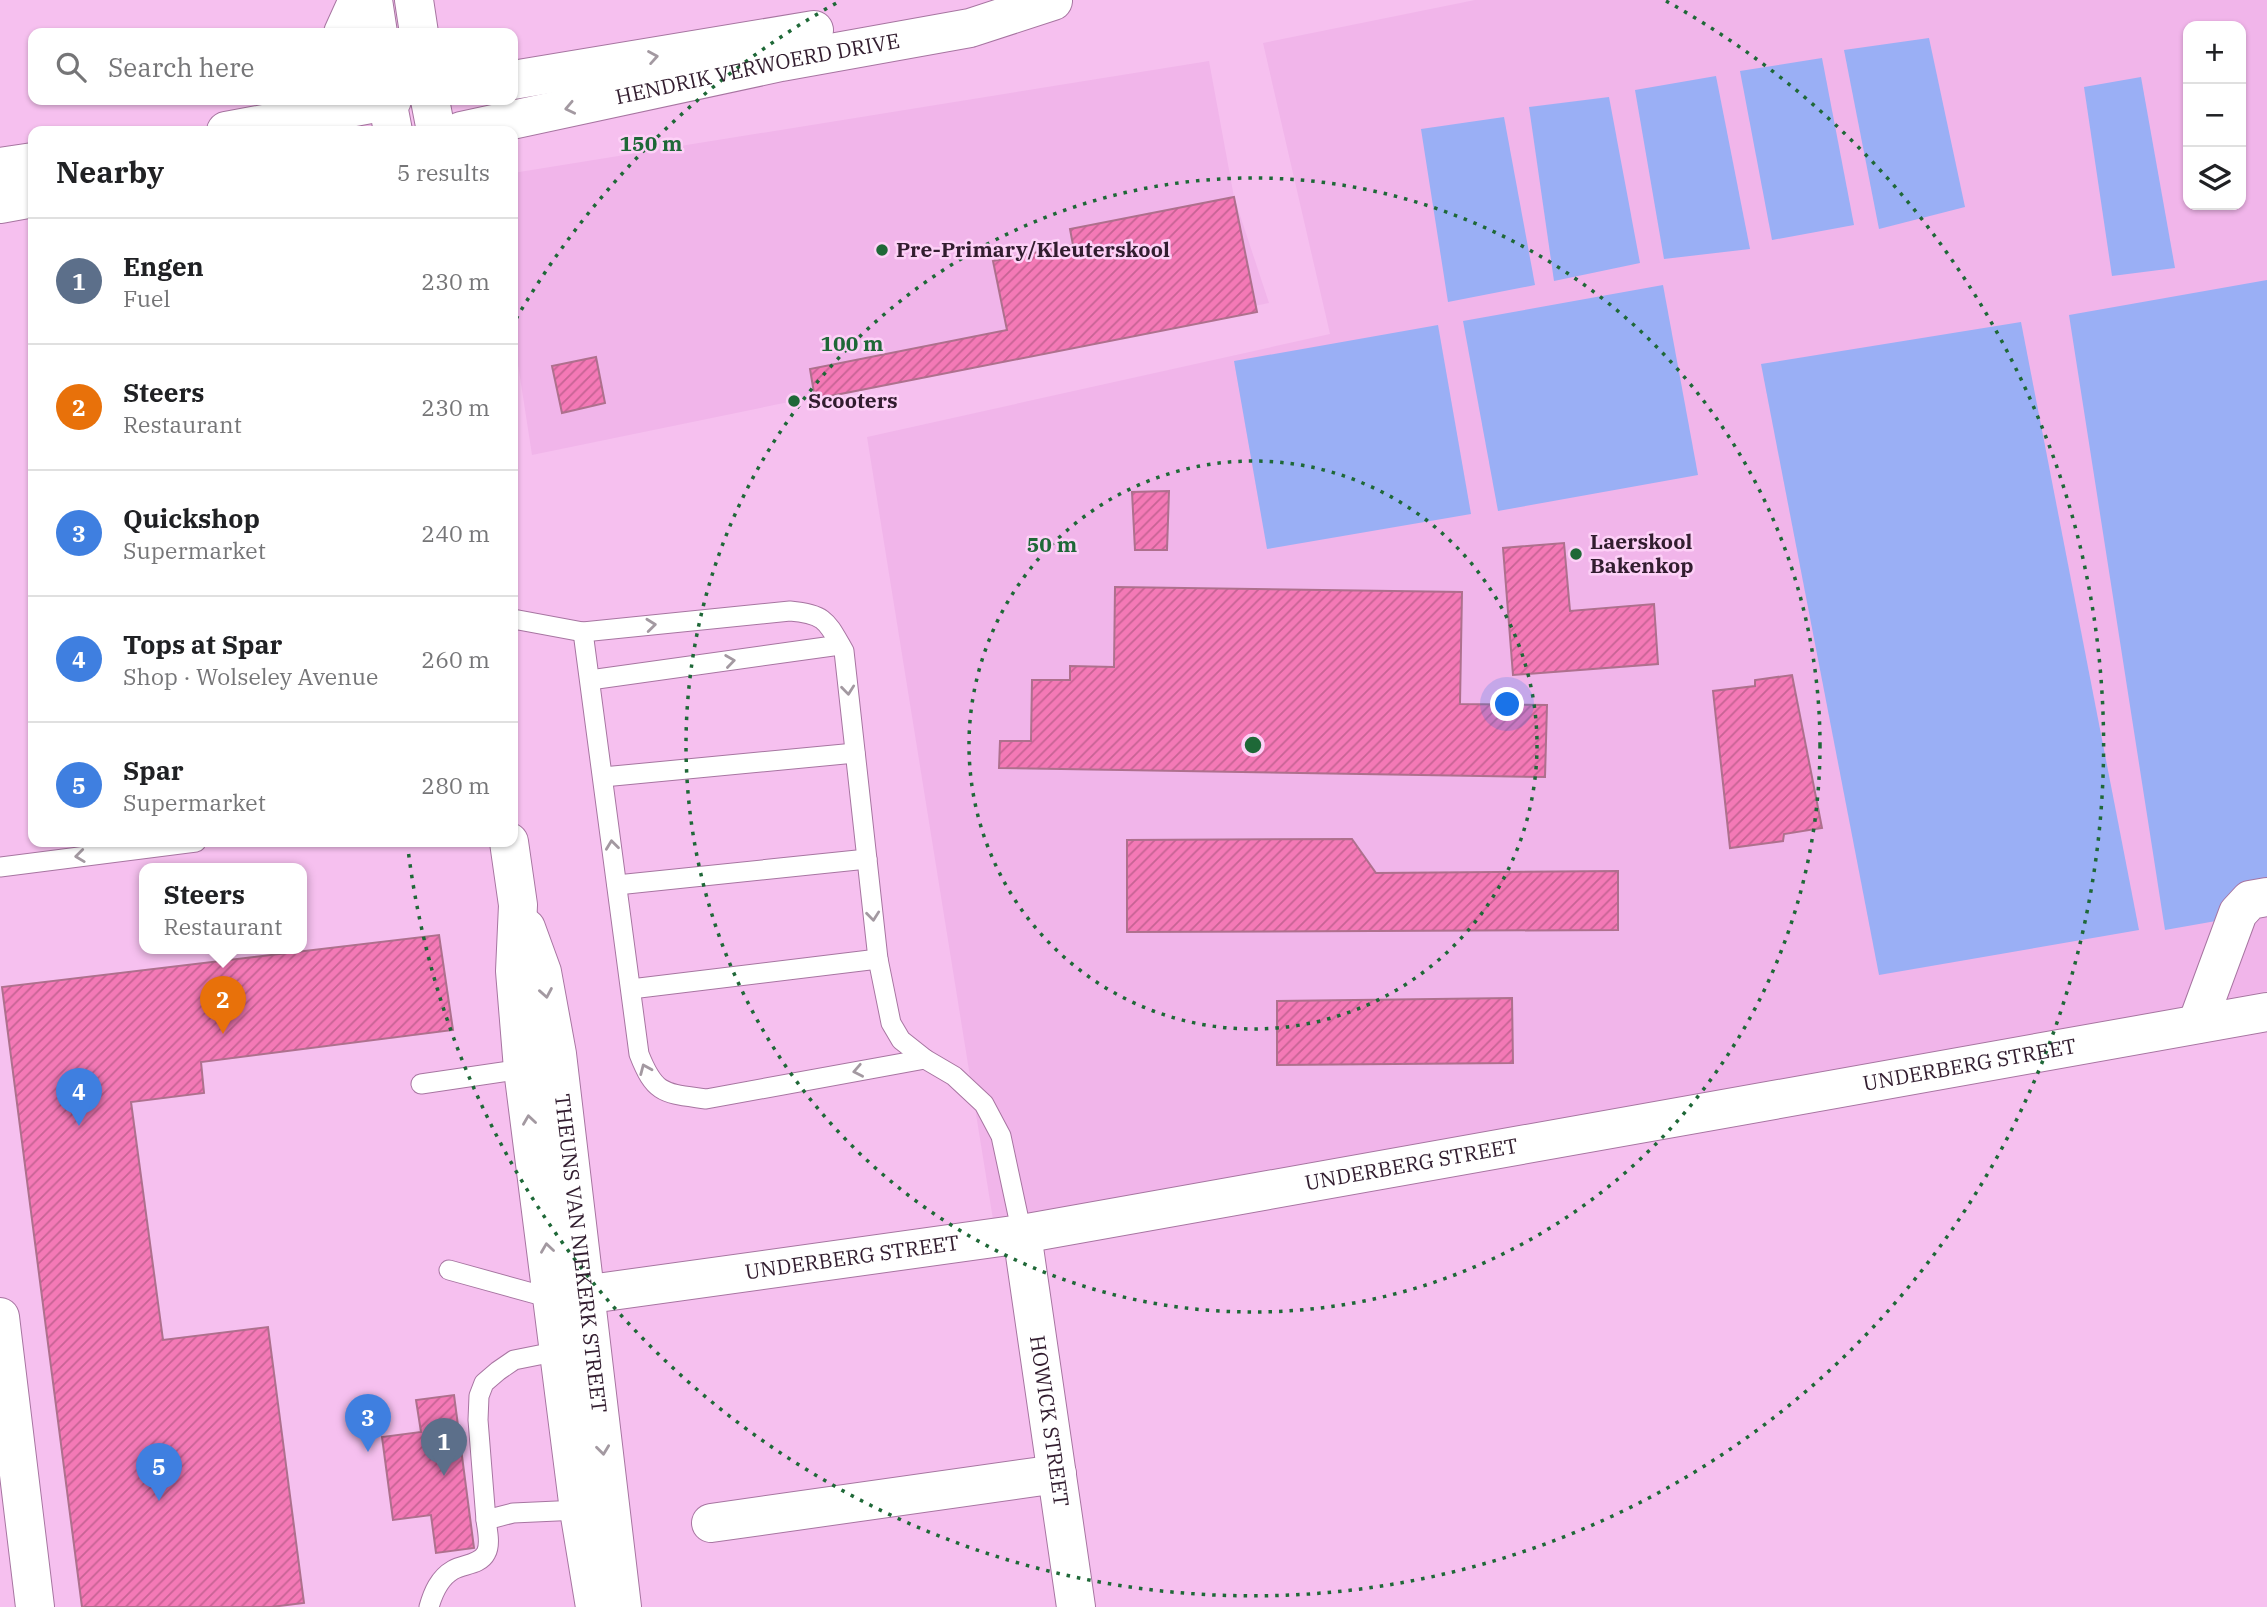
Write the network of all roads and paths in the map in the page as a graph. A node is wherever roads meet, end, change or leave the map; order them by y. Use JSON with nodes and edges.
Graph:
{"nodes":[{"id":1,"x":358,"y":0,"type":"edge"},
{"id":2,"x":373,"y":0,"type":"edge"},
{"id":3,"x":414,"y":0,"type":"edge"},
{"id":4,"x":1056,"y":1,"type":"edge"},
{"id":5,"x":346,"y":28,"type":"edge"},
{"id":6,"x":377,"y":28,"type":"edge"},
{"id":7,"x":418,"y":28,"type":"edge"},
{"id":8,"x":518,"y":79,"type":"edge"},
{"id":9,"x":264,"y":105,"type":"edge"},
{"id":10,"x":363,"y":105,"type":"edge"},
{"id":11,"x":390,"y":105,"type":"edge"},
{"id":12,"x":431,"y":105,"type":"edge"},
{"id":13,"x":216,"y":126,"type":"edge"},
{"id":14,"x":252,"y":126,"type":"edge"},
{"id":15,"x":392,"y":126,"type":"edge"},
{"id":16,"x":435,"y":126,"type":"edge"},
{"id":17,"x":484,"y":126,"type":"edge"},
{"id":18,"x":28,"y":163,"type":"edge"},
{"id":19,"x":0,"y":167,"type":"edge"},
{"id":20,"x":28,"y":199,"type":"edge"},
{"id":21,"x":0,"y":204,"type":"edge"},
{"id":22,"x":518,"y":620,"type":"edge"},
{"id":23,"x":583,"y":632,"type":"junction"},
{"id":24,"x":840,"y":645,"type":"junction"},
{"id":25,"x":590,"y":680,"type":"junction"},
{"id":26,"x":855,"y":752,"type":"junction"},
{"id":27,"x":603,"y":777,"type":"junction"},
{"id":28,"x":157,"y":847,"type":"edge"},
{"id":29,"x":510,"y":847,"type":"edge"},
{"id":30,"x":867,"y":859,"type":"junction"},
{"id":31,"x":0,"y":867,"type":"edge"},
{"id":32,"x":617,"y":885,"type":"junction"},
{"id":33,"x":2267,"y":897,"type":"edge"},
{"id":34,"x":518,"y":905,"type":"junction"},
{"id":35,"x":878,"y":959,"type":"junction"},
{"id":36,"x":631,"y":989,"type":"junction"},
{"id":37,"x":2267,"y":1012,"type":"edge"},
{"id":38,"x":2197,"y":1024,"type":"junction"},
{"id":39,"x":925,"y":1059,"type":"junction"},
{"id":40,"x":523,"y":1069,"type":"junction"},
{"id":41,"x":421,"y":1084,"type":"dead end"},
{"id":42,"x":1022,"y":1234,"type":"junction"},
{"id":43,"x":449,"y":1270,"type":"dead end"},
{"id":44,"x":569,"y":1296,"type":"junction"},
{"id":45,"x":0,"y":1317,"type":"edge"},
{"id":46,"x":559,"y":1351,"type":"junction"},
{"id":47,"x":1057,"y":1474,"type":"junction"},
{"id":48,"x":579,"y":1510,"type":"junction"},
{"id":49,"x":486,"y":1520,"type":"junction"},
{"id":50,"x":711,"y":1523,"type":"dead end"},
{"id":51,"x":35,"y":1607,"type":"edge"},
{"id":52,"x":429,"y":1607,"type":"edge"},
{"id":53,"x":595,"y":1607,"type":"edge"},
{"id":54,"x":622,"y":1607,"type":"edge"},
{"id":55,"x":1076,"y":1607,"type":"edge"}],
"edges":[{"from":1,"to":5,"type":"street"},
{"from":2,"to":6,"type":"street"},
{"from":3,"to":7,"type":"street"},
{"from":8,"to":4,"type":"street","name":"HENDRIK VERWOERD DRIVE","one_way":true},
{"from":4,"to":17,"type":"street","name":"HENDRIK VERWOERD DRIVE","one_way":true},
{"from":9,"to":13,"type":"street"},
{"from":10,"to":14,"type":"street"},
{"from":11,"to":15,"type":"street"},
{"from":12,"to":16,"type":"street"},
{"from":18,"to":19,"type":"street"},
{"from":20,"to":21,"type":"street"},
{"from":22,"to":23,"type":"lane"},
{"from":23,"to":24,"type":"lane","one_way":true},
{"from":23,"to":25,"type":"lane"},
{"from":25,"to":24,"type":"lane","one_way":true},
{"from":24,"to":26,"type":"lane","one_way":true},
{"from":25,"to":27,"type":"lane"},
{"from":26,"to":27,"type":"lane"},
{"from":26,"to":30,"type":"lane"},
{"from":32,"to":27,"type":"lane","one_way":true},
{"from":28,"to":31,"type":"lane","one_way":true},
{"from":29,"to":34,"type":"street","name":"THEUNS VAN NIEKERK STREET"},
{"from":30,"to":32,"type":"lane"},
{"from":30,"to":35,"type":"lane","one_way":true},
{"from":32,"to":36,"type":"lane"},
{"from":33,"to":38,"type":"street"},
{"from":34,"to":40,"type":"street","name":"THEUNS VAN NIEKERK STREET"},
{"from":34,"to":44,"type":"street","name":"THEUNS VAN NIEKERK STREET","one_way":true},
{"from":35,"to":36,"type":"lane"},
{"from":35,"to":39,"type":"lane"},
{"from":39,"to":36,"type":"lane","one_way":true},
{"from":37,"to":38,"type":"street","name":"UNDERBERG STREET"},
{"from":38,"to":42,"type":"street","name":"UNDERBERG STREET"},
{"from":39,"to":42,"type":"lane"},
{"from":40,"to":41,"type":"lane"},
{"from":44,"to":40,"type":"street","name":"THEUNS VAN NIEKERK STREET","one_way":true},
{"from":42,"to":44,"type":"street","name":"UNDERBERG STREET"},
{"from":42,"to":47,"type":"street","name":"HOWICK STREET"},
{"from":43,"to":44,"type":"lane"},
{"from":44,"to":46,"type":"street","name":"THEUNS VAN NIEKERK STREET"},
{"from":44,"to":54,"type":"street","name":"THEUNS VAN NIEKERK STREET","one_way":true},
{"from":45,"to":51,"type":"street"},
{"from":46,"to":48,"type":"street","name":"THEUNS VAN NIEKERK STREET"},
{"from":46,"to":49,"type":"lane"},
{"from":47,"to":50,"type":"street"},
{"from":47,"to":55,"type":"street","name":"HOWICK STREET"},
{"from":48,"to":49,"type":"lane"},
{"from":48,"to":53,"type":"street","name":"THEUNS VAN NIEKERK STREET"},
{"from":49,"to":52,"type":"lane"}]}
